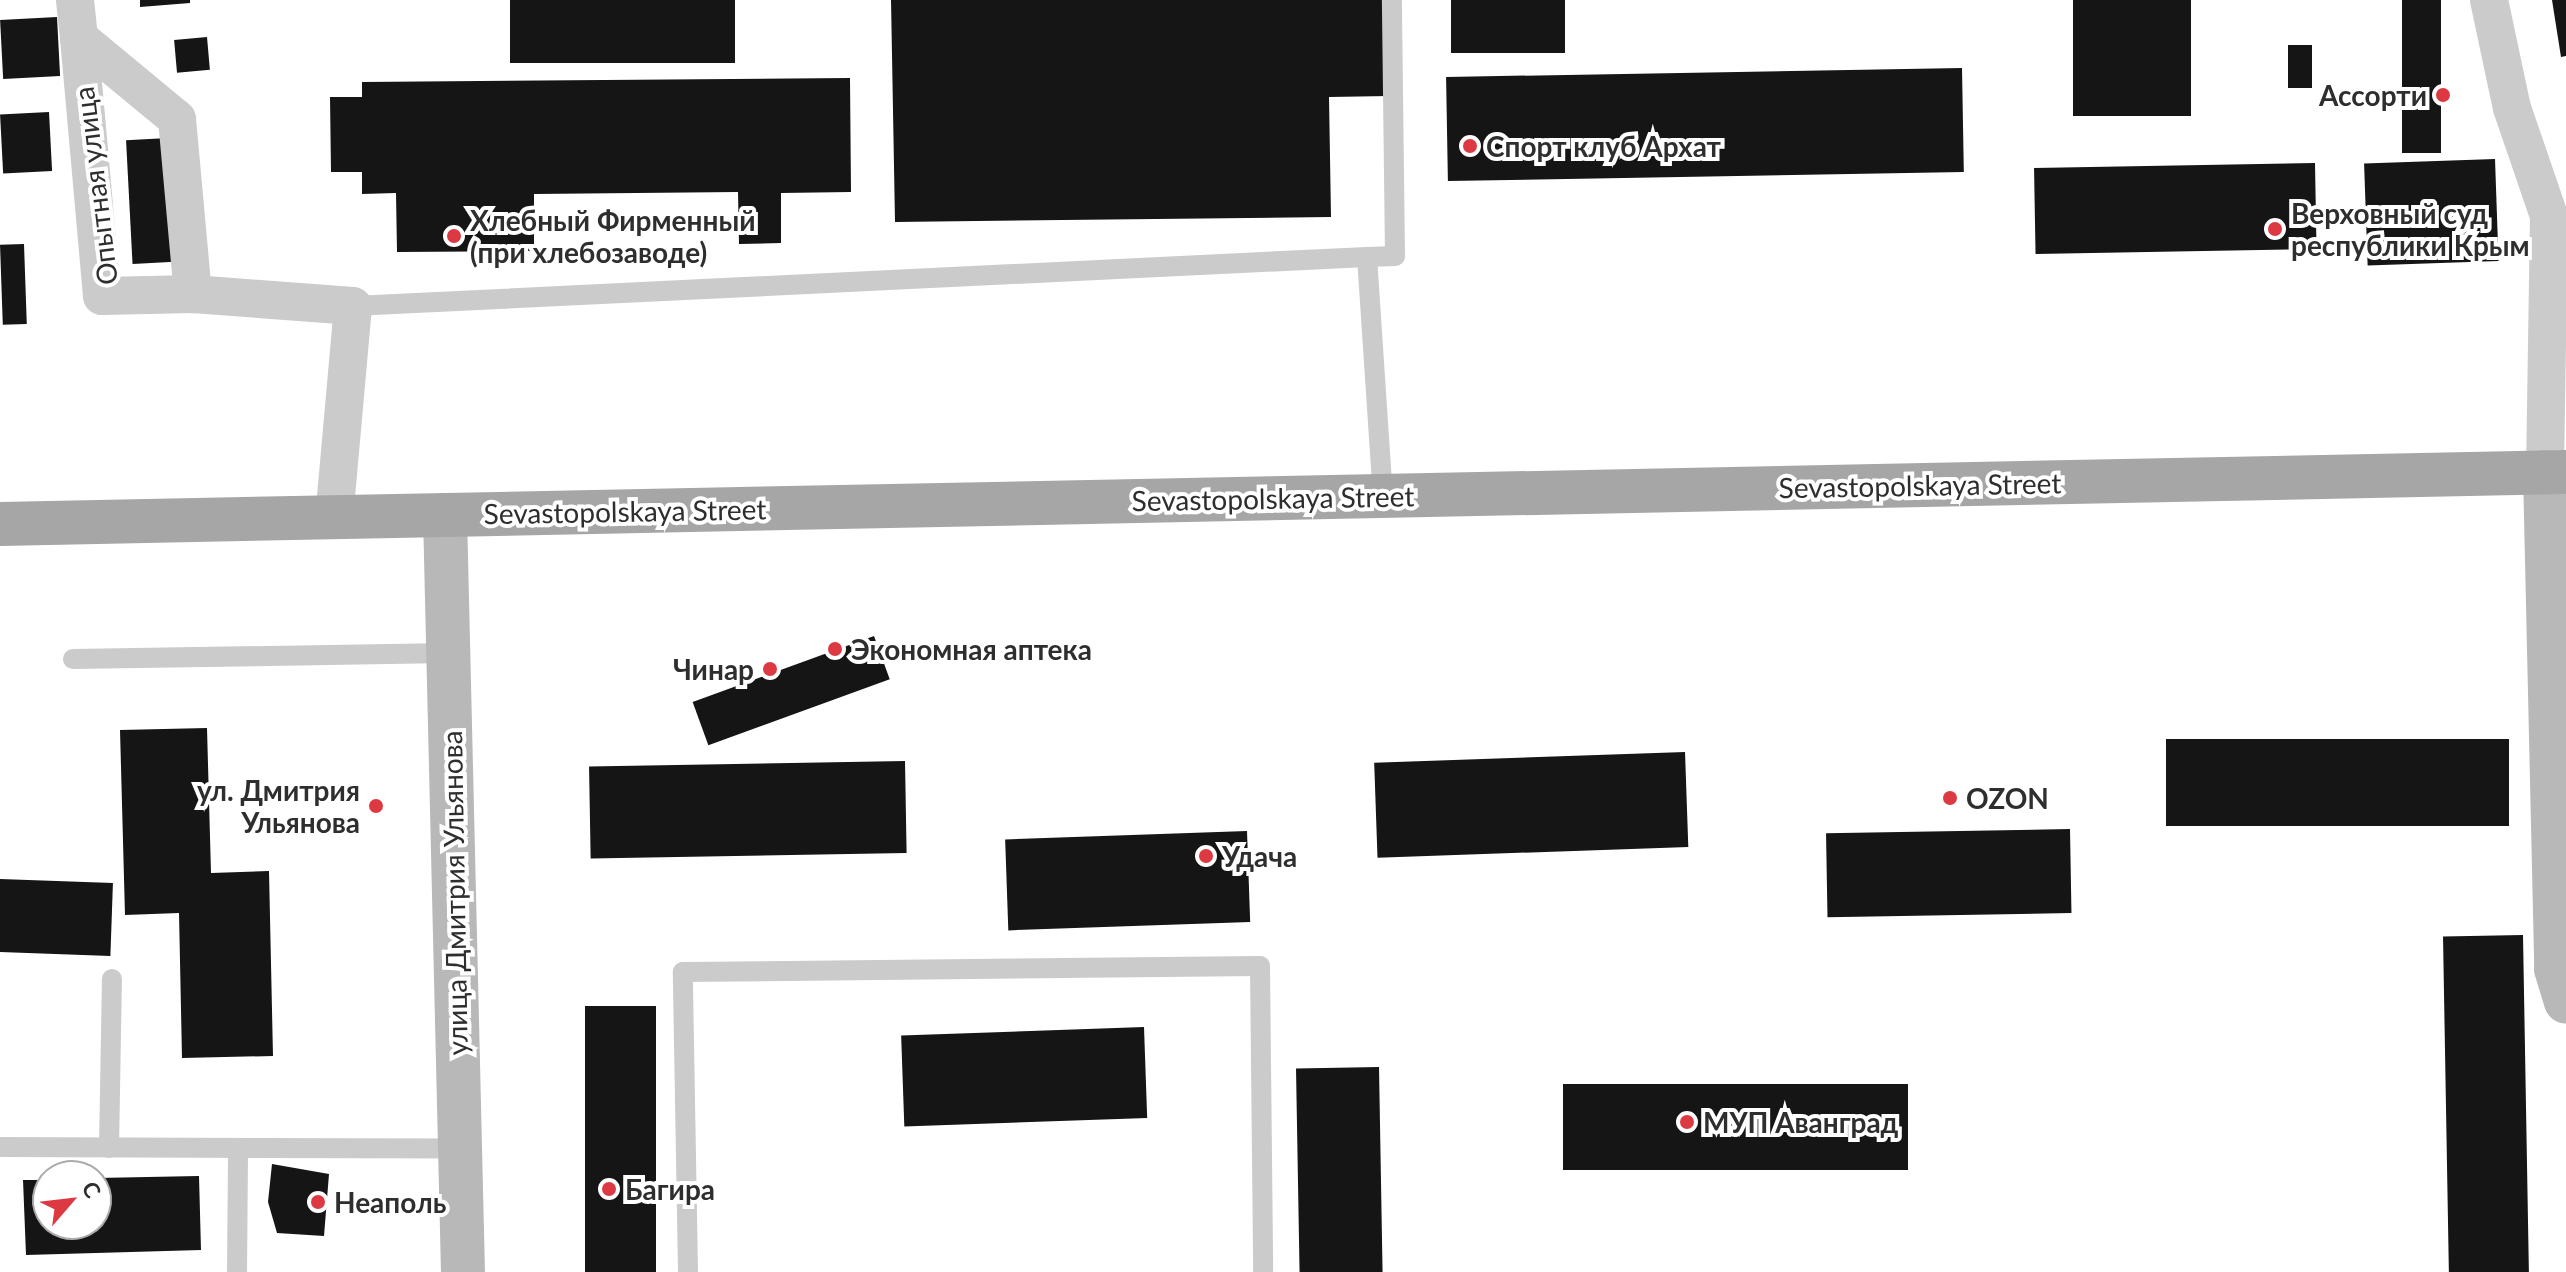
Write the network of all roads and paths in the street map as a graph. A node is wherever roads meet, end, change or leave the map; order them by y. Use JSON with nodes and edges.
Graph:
{"nodes":[{"id":1,"x":75,"y":0,"type":"edge"},
{"id":2,"x":1392,"y":0,"type":"edge"},
{"id":3,"x":2489,"y":0,"type":"edge"},
{"id":4,"x":79,"y":38,"type":"junction"},
{"id":5,"x":1367,"y":257,"type":"junction"},
{"id":6,"x":193,"y":294,"type":"junction"},
{"id":7,"x":353,"y":306,"type":"junction"},
{"id":8,"x":2556,"y":472,"type":"edge"},
{"id":9,"x":1383,"y":496,"type":"junction"},
{"id":10,"x":445,"y":515,"type":"junction"},
{"id":11,"x":334,"y":517,"type":"junction"},
{"id":12,"x":0,"y":524,"type":"edge"},
{"id":13,"x":449,"y":653,"type":"junction"},
{"id":14,"x":73,"y":659,"type":"dead end"},
{"id":15,"x":112,"y":979,"type":"dead end"},
{"id":16,"x":2566,"y":1002,"type":"edge"},
{"id":17,"x":0,"y":1147,"type":"edge"},
{"id":18,"x":109,"y":1148,"type":"junction"},
{"id":19,"x":238,"y":1148,"type":"junction"},
{"id":20,"x":460,"y":1149,"type":"junction"},
{"id":21,"x":237,"y":1272,"type":"edge"},
{"id":22,"x":463,"y":1272,"type":"edge"},
{"id":23,"x":688,"y":1272,"type":"edge"},
{"id":24,"x":1263,"y":1272,"type":"edge"}],
"edges":[{"from":1,"to":4,"type":"street","name":"Опытная улица"},
{"from":2,"to":5,"type":"lane"},
{"from":3,"to":8,"type":"street"},
{"from":4,"to":6,"type":"street","name":"Опытная улица"},
{"from":4,"to":6,"type":"street","name":"Опытная улица"},
{"from":5,"to":7,"type":"lane"},
{"from":5,"to":9,"type":"lane"},
{"from":6,"to":7,"type":"street","name":"Опытная улица"},
{"from":7,"to":11,"type":"street"},
{"from":8,"to":9,"type":"main road","name":"Sevastopolskaya Street"},
{"from":8,"to":16,"type":"main road"},
{"from":9,"to":10,"type":"main road","name":"Sevastopolskaya Street"},
{"from":10,"to":11,"type":"main road","name":"Sevastopolskaya Street"},
{"from":10,"to":13,"type":"main road","name":"улица Дмитрия Ульянова"},
{"from":11,"to":12,"type":"main road","name":"Sevastopolskaya Street"},
{"from":13,"to":14,"type":"lane"},
{"from":13,"to":20,"type":"main road","name":"улица Дмитрия Ульянова"},
{"from":15,"to":18,"type":"lane"},
{"from":17,"to":18,"type":"lane"},
{"from":18,"to":19,"type":"lane"},
{"from":19,"to":20,"type":"lane"},
{"from":19,"to":21,"type":"lane"},
{"from":20,"to":22,"type":"main road","name":"улица Дмитрия Ульянова"},
{"from":23,"to":24,"type":"lane"}]}
